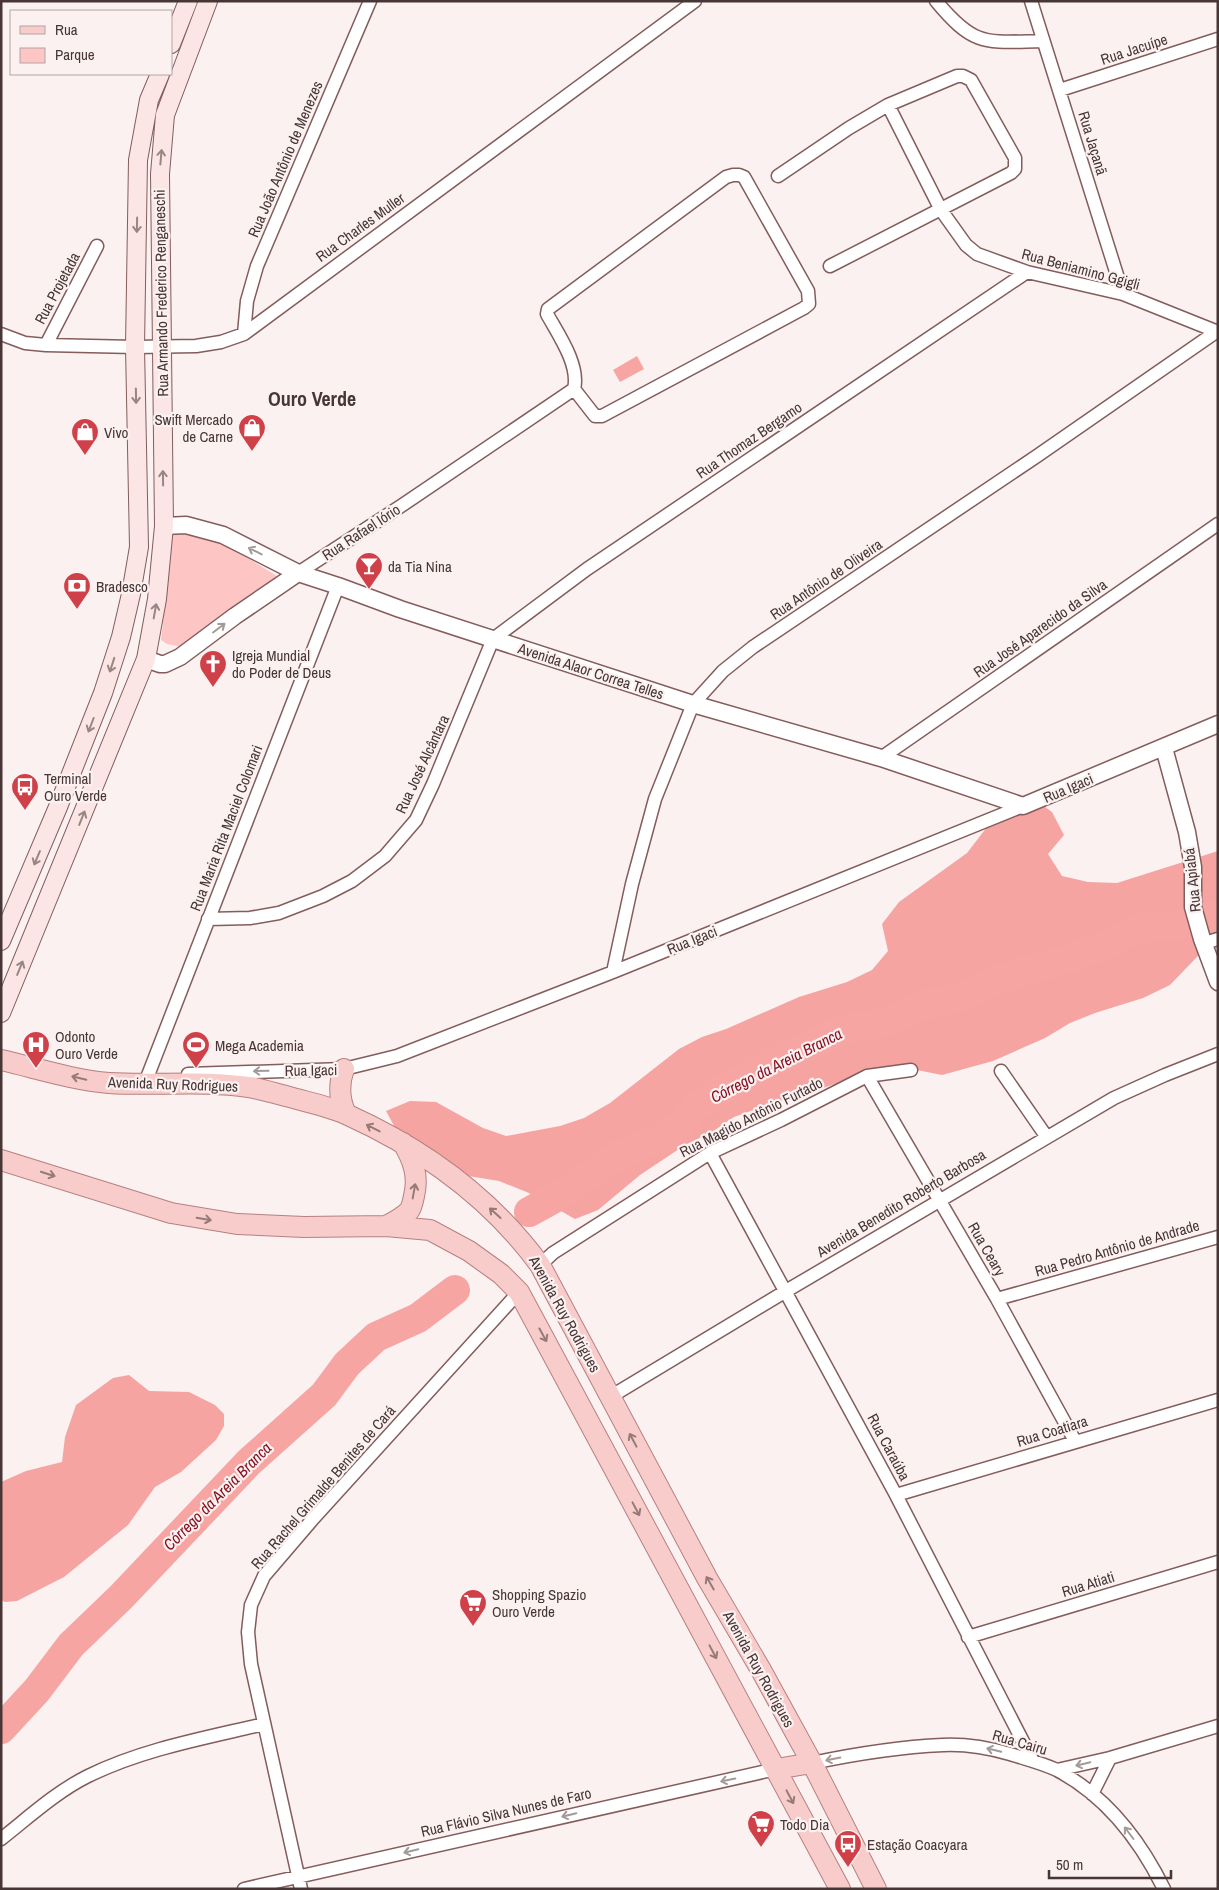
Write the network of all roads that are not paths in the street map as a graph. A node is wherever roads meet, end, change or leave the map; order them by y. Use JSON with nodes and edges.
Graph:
{"nodes":[{"id":1,"x":188,"y":1,"type":"edge"},
{"id":2,"x":208,"y":1,"type":"edge"},
{"id":3,"x":370,"y":1,"type":"edge"},
{"id":4,"x":695,"y":1,"type":"edge"},
{"id":5,"x":936,"y":1,"type":"edge"},
{"id":6,"x":1032,"y":1,"type":"edge"},
{"id":7,"x":1218,"y":39,"type":"edge"},
{"id":8,"x":1043,"y":40,"type":"junction"},
{"id":9,"x":172,"y":41,"type":"edge"},
{"id":10,"x":160,"y":75,"type":"edge"},
{"id":11,"x":1060,"y":90,"type":"junction"},
{"id":12,"x":888,"y":105,"type":"junction"},
{"id":13,"x":778,"y":176,"type":"dead end"},
{"id":14,"x":941,"y":210,"type":"junction"},
{"id":15,"x":97,"y":246,"type":"dead end"},
{"id":16,"x":830,"y":266,"type":"dead end"},
{"id":17,"x":1027,"y":272,"type":"junction"},
{"id":18,"x":1123,"y":294,"type":"junction"},
{"id":19,"x":1217,"y":332,"type":"edge"},
{"id":20,"x":1,"y":334,"type":"edge"},
{"id":21,"x":244,"y":334,"type":"junction"},
{"id":22,"x":46,"y":345,"type":"junction"},
{"id":23,"x":161,"y":346,"type":"junction"},
{"id":24,"x":135,"y":348,"type":"junction"},
{"id":25,"x":574,"y":389,"type":"junction"},
{"id":26,"x":1218,"y":524,"type":"edge"},
{"id":27,"x":164,"y":526,"type":"junction"},
{"id":28,"x":139,"y":547,"type":"junction"},
{"id":29,"x":298,"y":573,"type":"junction"},
{"id":30,"x":338,"y":586,"type":"junction"},
{"id":31,"x":121,"y":637,"type":"junction"},
{"id":32,"x":493,"y":639,"type":"junction"},
{"id":33,"x":146,"y":659,"type":"junction"},
{"id":34,"x":693,"y":704,"type":"junction"},
{"id":35,"x":1218,"y":724,"type":"edge"},
{"id":36,"x":1164,"y":748,"type":"junction"},
{"id":37,"x":881,"y":758,"type":"junction"},
{"id":38,"x":76,"y":761,"type":"junction"},
{"id":39,"x":99,"y":776,"type":"junction"},
{"id":40,"x":1023,"y":806,"type":"junction"},
{"id":41,"x":208,"y":919,"type":"junction"},
{"id":42,"x":1208,"y":940,"type":"edge"},
{"id":43,"x":1,"y":941,"type":"edge"},
{"id":44,"x":613,"y":972,"type":"junction"},
{"id":45,"x":1218,"y":982,"type":"edge"},
{"id":46,"x":1,"y":1013,"type":"edge"},
{"id":47,"x":1218,"y":1054,"type":"edge"},
{"id":48,"x":1,"y":1060,"type":"edge"},
{"id":49,"x":344,"y":1069,"type":"junction"},
{"id":50,"x":911,"y":1070,"type":"dead end"},
{"id":51,"x":1001,"y":1071,"type":"dead end"},
{"id":52,"x":867,"y":1076,"type":"junction"},
{"id":53,"x":146,"y":1079,"type":"junction"},
{"id":54,"x":346,"y":1114,"type":"junction"},
{"id":55,"x":1046,"y":1136,"type":"junction"},
{"id":56,"x":403,"y":1143,"type":"junction"},
{"id":57,"x":710,"y":1152,"type":"junction"},
{"id":58,"x":1,"y":1160,"type":"edge"},
{"id":59,"x":939,"y":1200,"type":"junction"},
{"id":60,"x":386,"y":1226,"type":"junction"},
{"id":61,"x":1218,"y":1237,"type":"edge"},
{"id":62,"x":540,"y":1264,"type":"junction"},
{"id":63,"x":786,"y":1291,"type":"junction"},
{"id":64,"x":519,"y":1292,"type":"junction"},
{"id":65,"x":997,"y":1299,"type":"junction"},
{"id":66,"x":610,"y":1398,"type":"junction"},
{"id":67,"x":1218,"y":1400,"type":"edge"},
{"id":68,"x":1075,"y":1441,"type":"junction"},
{"id":69,"x":896,"y":1495,"type":"junction"},
{"id":70,"x":1218,"y":1562,"type":"edge"},
{"id":71,"x":968,"y":1637,"type":"junction"},
{"id":72,"x":264,"y":1724,"type":"junction"},
{"id":73,"x":1218,"y":1726,"type":"edge"},
{"id":74,"x":1110,"y":1758,"type":"junction"},
{"id":75,"x":1033,"y":1761,"type":"junction"},
{"id":76,"x":812,"y":1763,"type":"junction"},
{"id":77,"x":776,"y":1770,"type":"junction"},
{"id":78,"x":1056,"y":1770,"type":"junction"},
{"id":79,"x":1092,"y":1794,"type":"junction"},
{"id":80,"x":1,"y":1838,"type":"edge"},
{"id":81,"x":298,"y":1876,"type":"junction"},
{"id":82,"x":244,"y":1889,"type":"edge"},
{"id":83,"x":301,"y":1889,"type":"edge"},
{"id":84,"x":840,"y":1889,"type":"edge"},
{"id":85,"x":876,"y":1889,"type":"edge"},
{"id":86,"x":1164,"y":1889,"type":"edge"}],
"edges":[{"from":1,"to":9,"type":"main road"},
{"from":23,"to":2,"type":"main road","name":"Rua Armando Frederico Renganeschi","one_way":true},
{"from":3,"to":21,"type":"street","name":"Rua João Antônio de Menezes"},
{"from":4,"to":21,"type":"street","name":"Rua Charles Muller"},
{"from":5,"to":8,"type":"street"},
{"from":6,"to":8,"type":"street","name":"Rua Jaçanã"},
{"from":7,"to":11,"type":"street","name":"Rua Jacuípe"},
{"from":8,"to":11,"type":"street","name":"Rua Jaçanã"},
{"from":10,"to":24,"type":"main road","name":"Rua Armando Frederico Renganeschi","one_way":true},
{"from":11,"to":18,"type":"street","name":"Rua Jaçanã"},
{"from":12,"to":13,"type":"street"},
{"from":12,"to":14,"type":"street"},
{"from":12,"to":14,"type":"street"},
{"from":14,"to":16,"type":"street"},
{"from":14,"to":17,"type":"street","name":"Rua Beniamino Ggigli"},
{"from":15,"to":22,"type":"street","name":"Rua Projetada"},
{"from":17,"to":18,"type":"street","name":"Rua Beniamino Ggigli"},
{"from":17,"to":32,"type":"street","name":"Rua Thomaz Bergamo"},
{"from":18,"to":19,"type":"street","name":"Rua Beniamino Ggigli"},
{"from":19,"to":34,"type":"street","name":"Rua Antônio de Oliveira"},
{"from":20,"to":22,"type":"street","name":"Rua Charles Muller"},
{"from":21,"to":23,"type":"street","name":"Rua Charles Muller"},
{"from":22,"to":24,"type":"street","name":"Rua Charles Muller"},
{"from":23,"to":24,"type":"street","name":"Rua Charles Muller"},
{"from":27,"to":23,"type":"main road","name":"Rua Armando Frederico Renganeschi","one_way":true},
{"from":24,"to":28,"type":"main road","name":"Rua Armando Frederico Renganeschi","one_way":true},
{"from":25,"to":25,"type":"street"},
{"from":25,"to":29,"type":"street","name":"Rua Rafael Iório"},
{"from":26,"to":37,"type":"street","name":"Rua José Aparecido da Silva"},
{"from":27,"to":28,"type":"main road"},
{"from":29,"to":27,"type":"street","name":"Avenida Alaor Correa Telles","one_way":true},
{"from":33,"to":27,"type":"main road","name":"Rua Armando Frederico Renganeschi","one_way":true},
{"from":28,"to":31,"type":"main road","name":"Rua Armando Frederico Renganeschi"},
{"from":29,"to":30,"type":"street","name":"Avenida Alaor Correa Telles"},
{"from":33,"to":29,"type":"street","name":"Rua Rafael Iório","one_way":true},
{"from":30,"to":32,"type":"street","name":"Avenida Alaor Correa Telles"},
{"from":30,"to":41,"type":"street","name":"Rua Maria Rita Maciel Colomari"},
{"from":31,"to":33,"type":"main road"},
{"from":31,"to":38,"type":"main road","name":"Rua Armando Frederico Renganeschi","one_way":true},
{"from":32,"to":34,"type":"street","name":"Avenida Alaor Correa Telles"},
{"from":32,"to":41,"type":"street","name":"Rua José Alcântara"},
{"from":33,"to":39,"type":"main road","name":"Rua Armando Frederico Renganeschi"},
{"from":34,"to":37,"type":"street","name":"Avenida Alaor Correa Telles"},
{"from":34,"to":44,"type":"street","name":"Rua Antônio de Oliveira"},
{"from":35,"to":36,"type":"street","name":"Rua Igaci"},
{"from":36,"to":40,"type":"street","name":"Rua Igaci"},
{"from":36,"to":42,"type":"street","name":"Rua Apiabá"},
{"from":37,"to":40,"type":"street","name":"Avenida Alaor Correa Telles"},
{"from":38,"to":39,"type":"main road"},
{"from":38,"to":43,"type":"main road","name":"Rua Armando Frederico Renganeschi","one_way":true},
{"from":46,"to":39,"type":"main road","name":"Rua Armando Frederico Renganeschi","one_way":true},
{"from":40,"to":44,"type":"street","name":"Rua Igaci"},
{"from":41,"to":53,"type":"street","name":"Rua Maria Rita Maciel Colomari"},
{"from":42,"to":45,"type":"street","name":"Rua Apiabá"},
{"from":44,"to":49,"type":"street","name":"Rua Igaci"},
{"from":47,"to":55,"type":"street","name":"Avenida Benedito Roberto Barbosa"},
{"from":53,"to":48,"type":"main road","name":"Avenida Ruy Rodrigues","one_way":true},
{"from":49,"to":53,"type":"street","name":"Rua Igaci","one_way":true},
{"from":49,"to":54,"type":"main road"},
{"from":50,"to":52,"type":"street","name":"Rua Magido Antônio Furtado"},
{"from":51,"to":55,"type":"street"},
{"from":52,"to":57,"type":"street","name":"Rua Magido Antônio Furtado"},
{"from":52,"to":59,"type":"street","name":"Rua Ceary"},
{"from":53,"to":54,"type":"main road","name":"Avenida Ruy Rodrigues"},
{"from":56,"to":54,"type":"main road","name":"Avenida Ruy Rodrigues","one_way":true},
{"from":55,"to":59,"type":"street","name":"Avenida Benedito Roberto Barbosa"},
{"from":60,"to":56,"type":"main road","one_way":true},
{"from":62,"to":56,"type":"main road","name":"Avenida Ruy Rodrigues","one_way":true},
{"from":57,"to":62,"type":"street","name":"Rua Magido Antônio Furtado"},
{"from":57,"to":63,"type":"street","name":"Rua Caraúba"},
{"from":58,"to":60,"type":"main road","name":"Avenida Ruy Rodrigues","one_way":true},
{"from":59,"to":63,"type":"street","name":"Avenida Benedito Roberto Barbosa"},
{"from":59,"to":65,"type":"street","name":"Rua Ceary"},
{"from":60,"to":64,"type":"main road","name":"Avenida Ruy Rodrigues"},
{"from":61,"to":65,"type":"street","name":"Rua Pedro Antônio de Andrade"},
{"from":62,"to":64,"type":"main road"},
{"from":62,"to":66,"type":"main road","name":"Avenida Ruy Rodrigues"},
{"from":63,"to":66,"type":"street","name":"Avenida Benedito Roberto Barbosa"},
{"from":63,"to":69,"type":"street","name":"Rua Caraúba"},
{"from":64,"to":72,"type":"street","name":"Rua Rachel Grimalde Benites de Cará"},
{"from":64,"to":77,"type":"main road","name":"Avenida Ruy Rodrigues","one_way":true},
{"from":65,"to":68,"type":"street","name":"Rua Ceary"},
{"from":76,"to":66,"type":"main road","name":"Avenida Ruy Rodrigues","one_way":true},
{"from":67,"to":68,"type":"street","name":"Rua Coatiara"},
{"from":68,"to":69,"type":"street","name":"Rua Coatiara"},
{"from":69,"to":71,"type":"street","name":"Rua Caraúba"},
{"from":70,"to":71,"type":"street","name":"Rua Atiati"},
{"from":71,"to":75,"type":"street","name":"Rua Caraúba"},
{"from":72,"to":80,"type":"street"},
{"from":72,"to":81,"type":"street","name":"Rua Rachel Grimalde Benites de Cará"},
{"from":73,"to":74,"type":"street"},
{"from":74,"to":78,"type":"street","one_way":true},
{"from":74,"to":79,"type":"street"},
{"from":75,"to":76,"type":"street","name":"Rua Cairu","one_way":true},
{"from":75,"to":78,"type":"street","name":"Rua Cairu"},
{"from":76,"to":77,"type":"main road"},
{"from":76,"to":85,"type":"main road","name":"Avenida Ruy Rodrigues"},
{"from":77,"to":81,"type":"street","name":"Rua Flávio Silva Nunes de Faro","one_way":true},
{"from":77,"to":84,"type":"main road","name":"Avenida Ruy Rodrigues","one_way":true},
{"from":78,"to":79,"type":"street","name":"Rua Cairu"},
{"from":86,"to":79,"type":"street","name":"Rua Cairu","one_way":true},
{"from":81,"to":82,"type":"street","name":"Rua Flávio Silva Nunes de Faro"},
{"from":81,"to":83,"type":"street","name":"Rua Rachel Grimalde Benites de Cará"}]}
